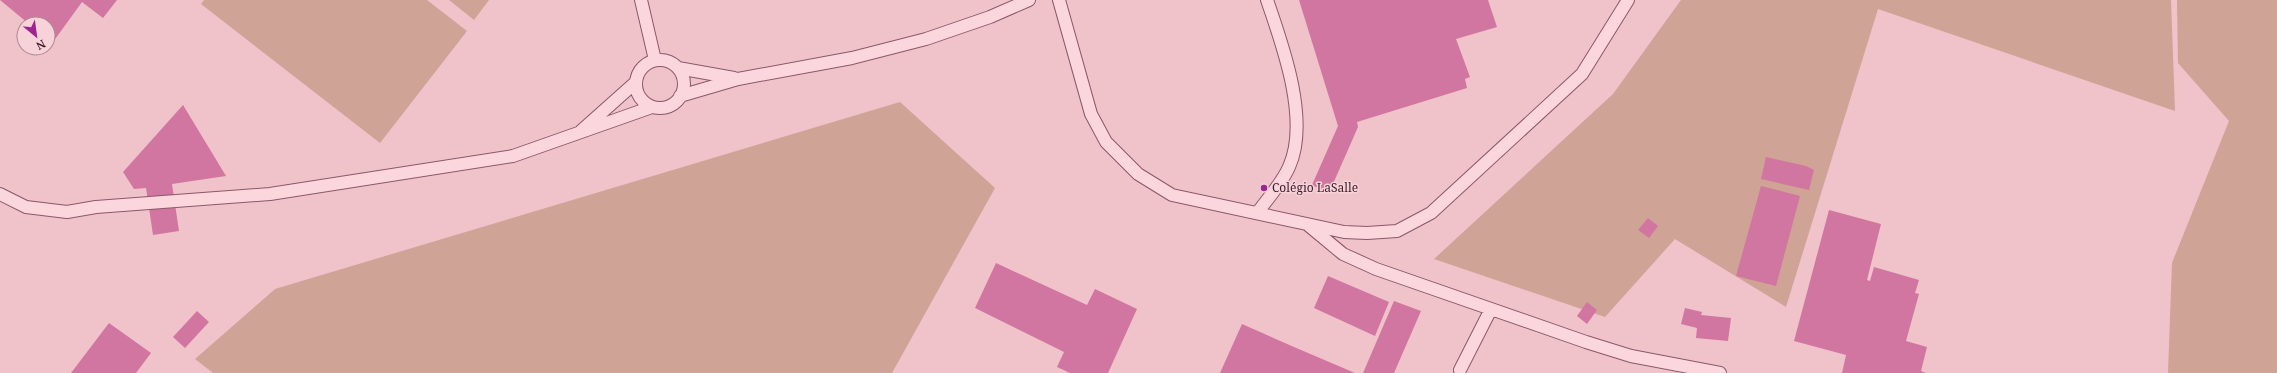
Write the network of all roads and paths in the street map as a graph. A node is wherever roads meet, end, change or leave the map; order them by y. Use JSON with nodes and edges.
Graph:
{"nodes":[{"id":1,"x":641,"y":0,"type":"edge"},
{"id":2,"x":1029,"y":0,"type":"edge"},
{"id":3,"x":1059,"y":0,"type":"edge"},
{"id":4,"x":1267,"y":0,"type":"edge"},
{"id":5,"x":1628,"y":0,"type":"edge"},
{"id":6,"x":655,"y":60,"type":"junction"},
{"id":7,"x":678,"y":68,"type":"junction"},
{"id":8,"x":738,"y":79,"type":"junction"},
{"id":9,"x":636,"y":82,"type":"junction"},
{"id":10,"x":680,"y":96,"type":"junction"},
{"id":11,"x":652,"y":107,"type":"junction"},
{"id":12,"x":575,"y":135,"type":"junction"},
{"id":13,"x":0,"y":194,"type":"edge"},
{"id":14,"x":1258,"y":212,"type":"junction"},
{"id":15,"x":1306,"y":223,"type":"junction"},
{"id":16,"x":1491,"y":309,"type":"junction"},
{"id":17,"x":1460,"y":370,"type":"dead end"},
{"id":18,"x":1719,"y":373,"type":"edge"}],
"edges":[{"from":1,"to":6,"type":"lane"},
{"from":2,"to":8,"type":"lane"},
{"from":3,"to":14,"type":"lane"},
{"from":4,"to":14,"type":"lane"},
{"from":5,"to":15,"type":"lane"},
{"from":6,"to":7,"type":"lane"},
{"from":6,"to":9,"type":"lane"},
{"from":7,"to":8,"type":"lane"},
{"from":7,"to":10,"type":"lane"},
{"from":8,"to":10,"type":"lane"},
{"from":9,"to":11,"type":"lane"},
{"from":9,"to":12,"type":"lane"},
{"from":10,"to":11,"type":"lane"},
{"from":11,"to":12,"type":"lane"},
{"from":12,"to":13,"type":"lane"},
{"from":14,"to":15,"type":"lane"},
{"from":15,"to":16,"type":"lane"},
{"from":16,"to":17,"type":"lane"},
{"from":16,"to":18,"type":"lane"}]}
